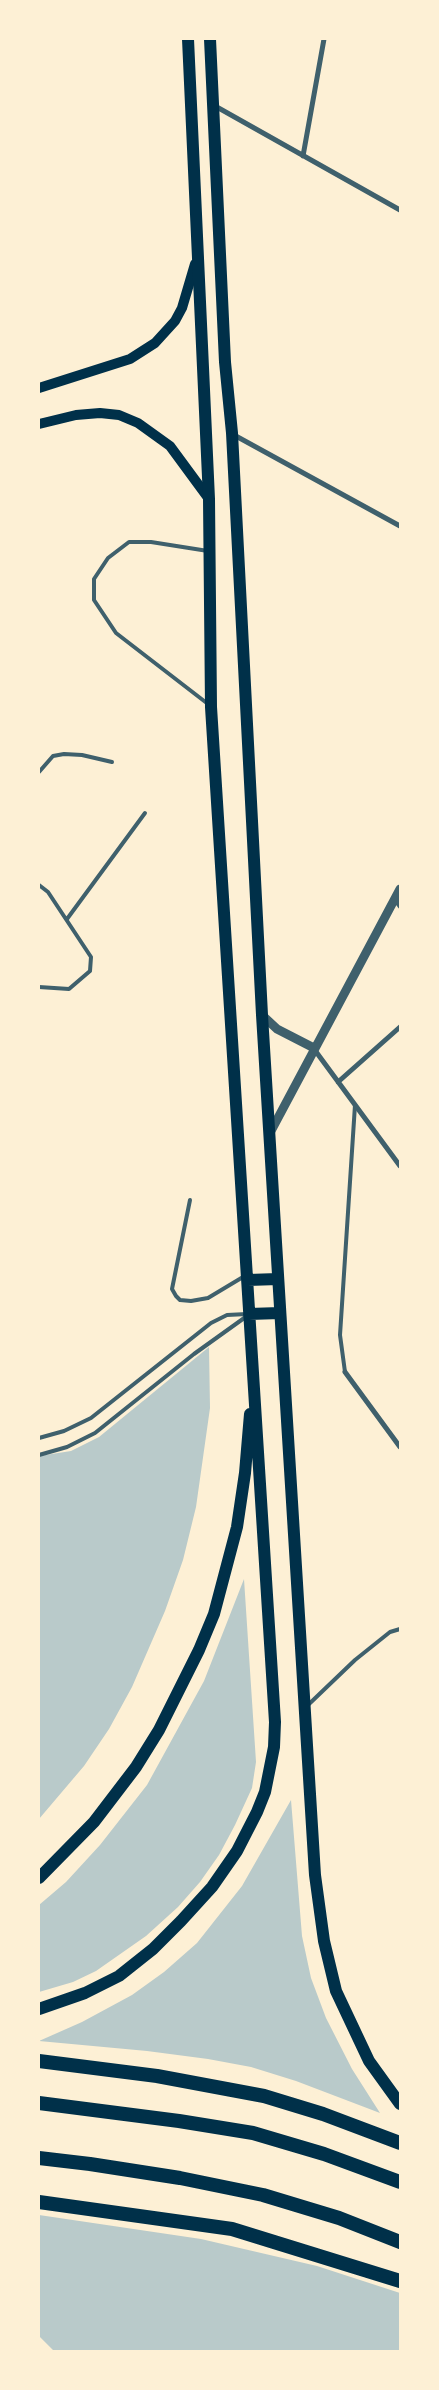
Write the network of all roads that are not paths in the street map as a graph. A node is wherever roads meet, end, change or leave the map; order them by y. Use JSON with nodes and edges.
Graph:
{"nodes":[{"id":1,"x":188,"y":39,"type":"edge"},
{"id":2,"x":210,"y":39,"type":"edge"},
{"id":3,"x":324,"y":39,"type":"edge"},
{"id":4,"x":215,"y":106,"type":"junction"},
{"id":5,"x":303,"y":156,"type":"junction"},
{"id":6,"x":400,"y":210,"type":"edge"},
{"id":7,"x":198,"y":245,"type":"junction"},
{"id":8,"x":39,"y":388,"type":"edge"},
{"id":9,"x":39,"y":424,"type":"edge"},
{"id":10,"x":232,"y":433,"type":"junction"},
{"id":11,"x":209,"y":499,"type":"junction"},
{"id":12,"x":400,"y":526,"type":"edge"},
{"id":13,"x":210,"y":551,"type":"junction"},
{"id":14,"x":211,"y":707,"type":"junction"},
{"id":15,"x":112,"y":762,"type":"dead end"},
{"id":16,"x":39,"y":772,"type":"edge"},
{"id":17,"x":145,"y":813,"type":"dead end"},
{"id":18,"x":39,"y":886,"type":"edge"},
{"id":19,"x":400,"y":889,"type":"edge"},
{"id":20,"x":398,"y":902,"type":"edge"},
{"id":21,"x":67,"y":919,"type":"junction"},
{"id":22,"x":39,"y":987,"type":"edge"},
{"id":23,"x":262,"y":1015,"type":"junction"},
{"id":24,"x":400,"y":1027,"type":"edge"},
{"id":25,"x":314,"y":1048,"type":"junction"},
{"id":26,"x":338,"y":1082,"type":"junction"},
{"id":27,"x":355,"y":1105,"type":"junction"},
{"id":28,"x":270,"y":1131,"type":"junction"},
{"id":29,"x":400,"y":1166,"type":"edge"},
{"id":30,"x":190,"y":1200,"type":"dead end"},
{"id":31,"x":248,"y":1277,"type":"junction"},
{"id":32,"x":278,"y":1279,"type":"junction"},
{"id":33,"x":280,"y":1313,"type":"junction"},
{"id":34,"x":249,"y":1314,"type":"junction"},
{"id":35,"x":253,"y":1364,"type":"junction"},
{"id":36,"x":345,"y":1372,"type":"joint"},
{"id":37,"x":39,"y":1438,"type":"edge"},
{"id":38,"x":400,"y":1447,"type":"edge"},
{"id":39,"x":39,"y":1455,"type":"edge"},
{"id":40,"x":400,"y":1629,"type":"edge"},
{"id":41,"x":306,"y":1707,"type":"junction"},
{"id":42,"x":39,"y":1878,"type":"edge"},
{"id":43,"x":39,"y":2009,"type":"edge"},
{"id":44,"x":39,"y":2061,"type":"edge"},
{"id":45,"x":39,"y":2103,"type":"edge"},
{"id":46,"x":400,"y":2104,"type":"edge"},
{"id":47,"x":400,"y":2143,"type":"edge"},
{"id":48,"x":39,"y":2158,"type":"edge"},
{"id":49,"x":400,"y":2182,"type":"edge"},
{"id":50,"x":39,"y":2202,"type":"edge"},
{"id":51,"x":400,"y":2242,"type":"edge"},
{"id":52,"x":400,"y":2281,"type":"edge"}],
"edges":[{"from":1,"to":7,"type":"main road"},
{"from":2,"to":4,"type":"main road"},
{"from":3,"to":5,"type":"street"},
{"from":4,"to":5,"type":"street"},
{"from":4,"to":10,"type":"main road"},
{"from":5,"to":6,"type":"street"},
{"from":7,"to":8,"type":"main road"},
{"from":7,"to":11,"type":"main road"},
{"from":9,"to":11,"type":"main road"},
{"from":10,"to":12,"type":"street"},
{"from":10,"to":23,"type":"main road"},
{"from":11,"to":13,"type":"main road"},
{"from":13,"to":14,"type":"main road"},
{"from":13,"to":14,"type":"lane"},
{"from":14,"to":31,"type":"main road"},
{"from":15,"to":16,"type":"lane"},
{"from":17,"to":21,"type":"lane"},
{"from":18,"to":21,"type":"lane"},
{"from":19,"to":20,"type":"street"},
{"from":20,"to":25,"type":"street"},
{"from":21,"to":22,"type":"lane"},
{"from":23,"to":25,"type":"street"},
{"from":23,"to":28,"type":"main road"},
{"from":24,"to":26,"type":"street"},
{"from":25,"to":26,"type":"street"},
{"from":25,"to":28,"type":"street"},
{"from":26,"to":27,"type":"street"},
{"from":27,"to":29,"type":"street"},
{"from":27,"to":36,"type":"lane"},
{"from":28,"to":32,"type":"main road"},
{"from":30,"to":31,"type":"lane"},
{"from":31,"to":32,"type":"main road"},
{"from":31,"to":34,"type":"main road"},
{"from":32,"to":33,"type":"main road"},
{"from":33,"to":34,"type":"main road"},
{"from":33,"to":41,"type":"main road"},
{"from":34,"to":35,"type":"main road"},
{"from":34,"to":37,"type":"lane"},
{"from":34,"to":39,"type":"lane"},
{"from":35,"to":42,"type":"main road"},
{"from":35,"to":43,"type":"main road"},
{"from":36,"to":38,"type":"street"},
{"from":40,"to":41,"type":"lane"},
{"from":41,"to":46,"type":"main road"},
{"from":44,"to":47,"type":"highway"},
{"from":45,"to":49,"type":"highway"},
{"from":48,"to":51,"type":"highway"},
{"from":50,"to":52,"type":"highway"}]}
